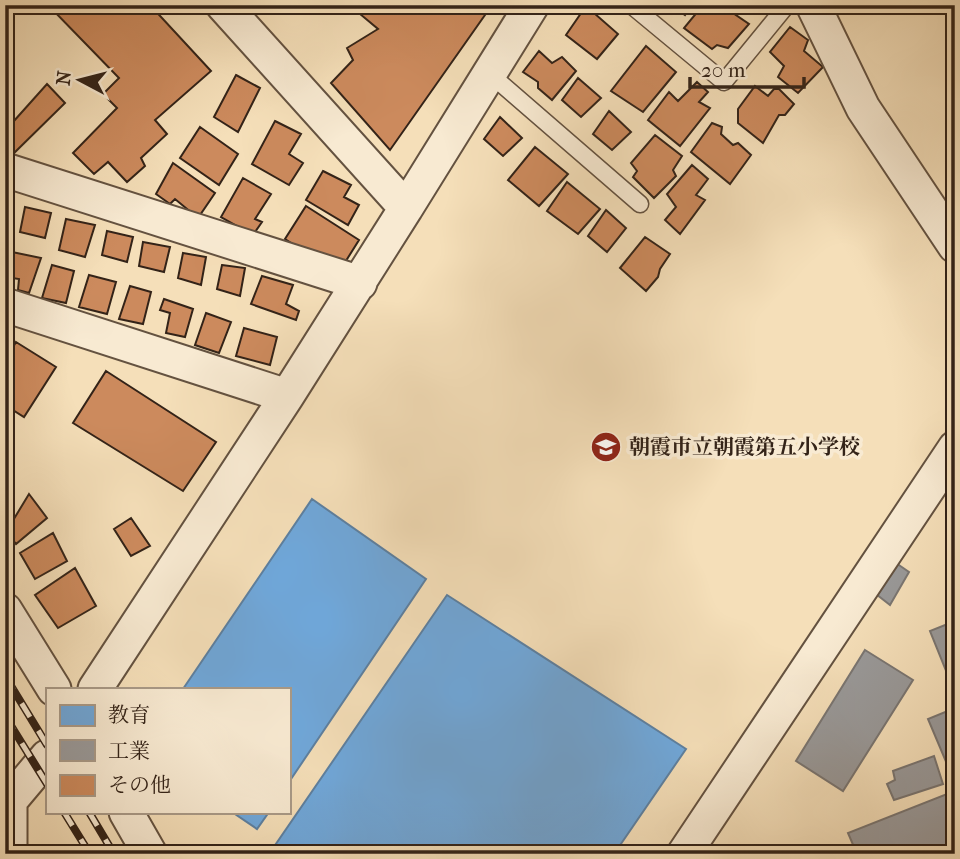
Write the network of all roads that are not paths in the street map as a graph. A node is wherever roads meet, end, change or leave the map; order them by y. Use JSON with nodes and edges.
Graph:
{"nodes":[{"id":1,"x":223,"y":5,"type":"edge"},
{"id":2,"x":532,"y":5,"type":"edge"},
{"id":3,"x":631,"y":5,"type":"edge"},
{"id":4,"x":787,"y":5,"type":"edge"},
{"id":5,"x":813,"y":5,"type":"edge"},
{"id":6,"x":490,"y":75,"type":"junction"},
{"id":7,"x":5,"y":170,"type":"edge"},
{"id":8,"x":640,"y":204,"type":"dead end"},
{"id":9,"x":406,"y":208,"type":"junction"},
{"id":10,"x":955,"y":246,"type":"edge"},
{"id":11,"x":359,"y":283,"type":"junction"},
{"id":12,"x":5,"y":306,"type":"edge"},
{"id":13,"x":287,"y":396,"type":"junction"},
{"id":14,"x":955,"y":448,"type":"edge"},
{"id":15,"x":5,"y":610,"type":"edge"},
{"id":16,"x":53,"y":688,"type":"edge"},
{"id":17,"x":96,"y":688,"type":"edge"},
{"id":18,"x":46,"y":758,"type":"edge"},
{"id":19,"x":8,"y":797,"type":"edge"},
{"id":20,"x":127,"y":814,"type":"edge"},
{"id":21,"x":10,"y":854,"type":"edge"},
{"id":22,"x":149,"y":854,"type":"edge"},
{"id":23,"x":684,"y":854,"type":"edge"}],
"edges":[{"from":1,"to":9,"type":"street"},
{"from":2,"to":6,"type":"street"},
{"from":3,"to":4,"type":"lane"},
{"from":5,"to":10,"type":"street"},
{"from":6,"to":8,"type":"lane"},
{"from":6,"to":9,"type":"street"},
{"from":7,"to":11,"type":"street"},
{"from":9,"to":11,"type":"street"},
{"from":11,"to":13,"type":"street"},
{"from":12,"to":13,"type":"street"},
{"from":13,"to":17,"type":"street"},
{"from":14,"to":23,"type":"street"},
{"from":15,"to":16,"type":"street"},
{"from":18,"to":19,"type":"street"},
{"from":19,"to":21,"type":"street"},
{"from":20,"to":22,"type":"street"}]}
